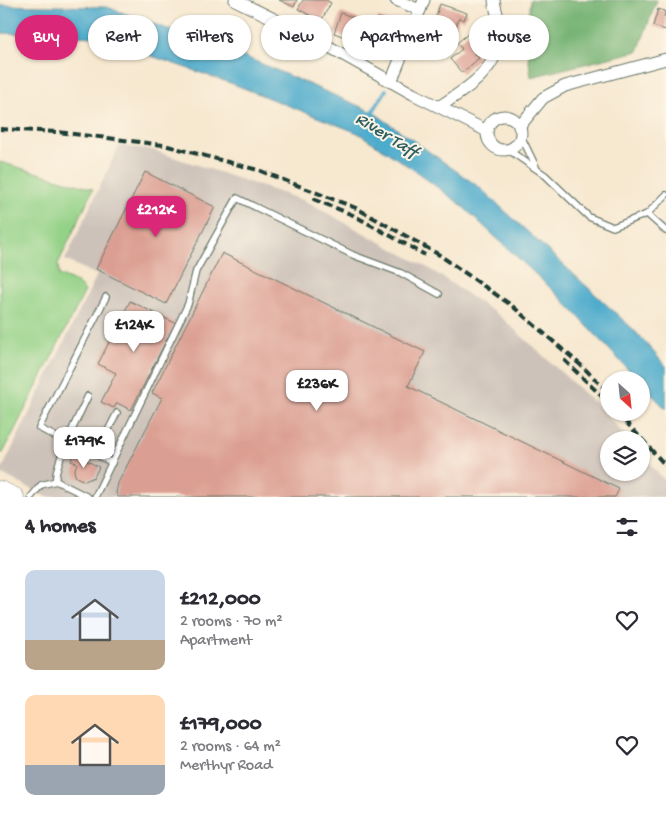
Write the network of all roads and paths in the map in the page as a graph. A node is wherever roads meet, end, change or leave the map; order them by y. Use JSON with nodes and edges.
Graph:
{"nodes":[{"id":1,"x":235,"y":0,"type":"edge"},
{"id":2,"x":396,"y":0,"type":"edge"},
{"id":3,"x":494,"y":0,"type":"edge"},
{"id":4,"x":422,"y":5,"type":"edge"},
{"id":5,"x":666,"y":59,"type":"edge"},
{"id":6,"x":391,"y":82,"type":"junction"},
{"id":7,"x":440,"y":106,"type":"junction"},
{"id":8,"x":487,"y":131,"type":"junction"},
{"id":9,"x":520,"y":131,"type":"junction"},
{"id":10,"x":507,"y":149,"type":"junction"},
{"id":11,"x":537,"y":169,"type":"junction"},
{"id":12,"x":666,"y":195,"type":"edge"},
{"id":13,"x":647,"y":214,"type":"junction"},
{"id":14,"x":666,"y":231,"type":"edge"},
{"id":15,"x":439,"y":294,"type":"dead end"},
{"id":16,"x":106,"y":297,"type":"dead end"},
{"id":17,"x":88,"y":396,"type":"dead end"},
{"id":18,"x":117,"y":414,"type":"dead end"},
{"id":19,"x":68,"y":443,"type":"junction"},
{"id":20,"x":112,"y":462,"type":"junction"},
{"id":21,"x":56,"y":481,"type":"junction"},
{"id":22,"x":0,"y":490,"type":"edge"},
{"id":23,"x":15,"y":497,"type":"edge"},
{"id":24,"x":31,"y":497,"type":"edge"},
{"id":25,"x":88,"y":497,"type":"edge"},
{"id":26,"x":95,"y":497,"type":"edge"}],
"edges":[{"from":1,"to":6,"type":"street"},
{"from":2,"to":4,"type":"street"},
{"from":3,"to":7,"type":"street"},
{"from":4,"to":6,"type":"street"},
{"from":5,"to":9,"type":"street"},
{"from":6,"to":7,"type":"street"},
{"from":7,"to":8,"type":"street"},
{"from":8,"to":9,"type":"street"},
{"from":8,"to":10,"type":"street"},
{"from":9,"to":10,"type":"street"},
{"from":9,"to":11,"type":"lane"},
{"from":10,"to":11,"type":"lane"},
{"from":11,"to":13,"type":"lane"},
{"from":12,"to":13,"type":"lane"},
{"from":13,"to":14,"type":"lane"},
{"from":15,"to":20,"type":"lane"},
{"from":16,"to":19,"type":"lane"},
{"from":17,"to":19,"type":"lane"},
{"from":18,"to":20,"type":"lane"},
{"from":19,"to":21,"type":"lane"},
{"from":20,"to":26,"type":"lane"},
{"from":21,"to":24,"type":"lane"},
{"from":21,"to":25,"type":"lane"},
{"from":22,"to":23,"type":"main road"}]}
